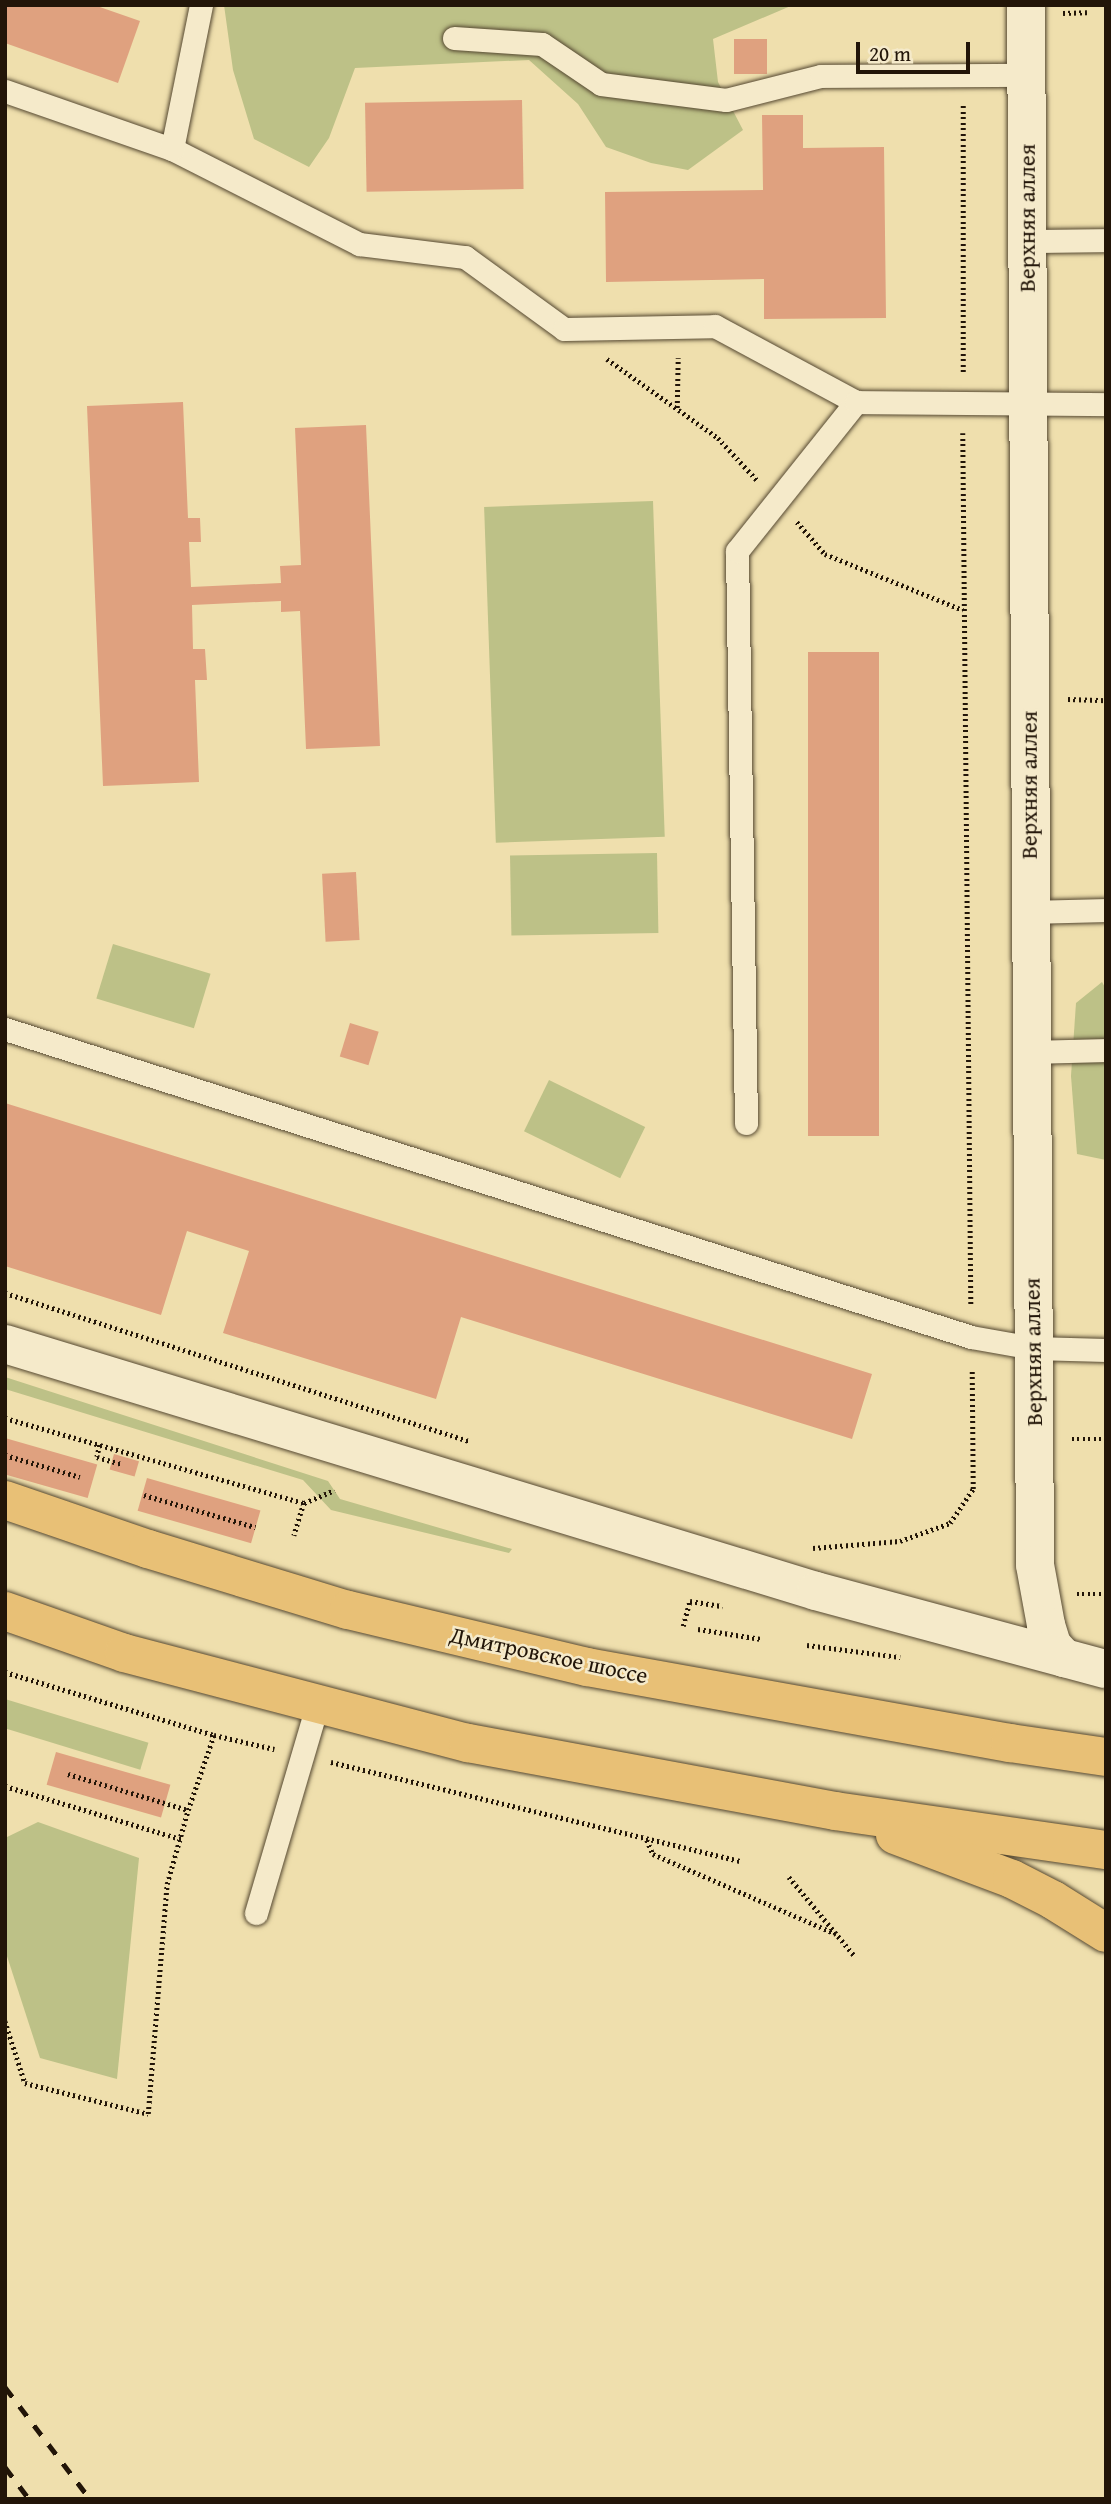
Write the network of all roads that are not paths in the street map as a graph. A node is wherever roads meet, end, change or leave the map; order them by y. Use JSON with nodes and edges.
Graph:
{"nodes":[{"id":1,"x":201,"y":5,"type":"edge"},
{"id":2,"x":1039,"y":9,"type":"edge"},
{"id":3,"x":454,"y":38,"type":"dead end"},
{"id":4,"x":1027,"y":75,"type":"junction"},
{"id":5,"x":5,"y":91,"type":"edge"},
{"id":6,"x":172,"y":149,"type":"junction"},
{"id":7,"x":1106,"y":240,"type":"edge"},
{"id":8,"x":1027,"y":241,"type":"junction"},
{"id":9,"x":856,"y":402,"type":"junction"},
{"id":10,"x":1027,"y":403,"type":"junction"},
{"id":11,"x":1106,"y":404,"type":"edge"},
{"id":12,"x":1106,"y":910,"type":"edge"},
{"id":13,"x":1030,"y":912,"type":"junction"},
{"id":14,"x":5,"y":1029,"type":"edge"},
{"id":15,"x":1106,"y":1050,"type":"edge"},
{"id":16,"x":1031,"y":1052,"type":"junction"},
{"id":17,"x":746,"y":1123,"type":"dead end"},
{"id":18,"x":5,"y":1344,"type":"edge"},
{"id":19,"x":1033,"y":1348,"type":"junction"},
{"id":20,"x":1106,"y":1350,"type":"edge"},
{"id":21,"x":5,"y":1500,"type":"edge"},
{"id":22,"x":1035,"y":1565,"type":"junction"},
{"id":23,"x":5,"y":1611,"type":"edge"},
{"id":24,"x":987,"y":1639,"type":"junction"},
{"id":25,"x":1064,"y":1658,"type":"junction"},
{"id":26,"x":1106,"y":1669,"type":"edge"},
{"id":27,"x":317,"y":1706,"type":"junction"},
{"id":28,"x":1106,"y":1737,"type":"edge"},
{"id":29,"x":1010,"y":1743,"type":"junction"},
{"id":30,"x":1106,"y":1757,"type":"edge"},
{"id":31,"x":835,"y":1811,"type":"junction"},
{"id":32,"x":1106,"y":1850,"type":"edge"},
{"id":33,"x":256,"y":1913,"type":"dead end"},
{"id":34,"x":1106,"y":1933,"type":"edge"}],
"edges":[{"from":1,"to":6,"type":"lane"},
{"from":2,"to":4,"type":"street","name":"Верхняя аллея"},
{"from":3,"to":4,"type":"lane"},
{"from":4,"to":8,"type":"street","name":"Верхняя аллея"},
{"from":5,"to":6,"type":"lane"},
{"from":6,"to":9,"type":"lane"},
{"from":7,"to":8,"type":"lane"},
{"from":8,"to":10,"type":"street","name":"Верхняя аллея"},
{"from":9,"to":10,"type":"lane"},
{"from":9,"to":17,"type":"lane"},
{"from":10,"to":11,"type":"lane"},
{"from":10,"to":13,"type":"street","name":"Верхняя аллея"},
{"from":12,"to":13,"type":"lane"},
{"from":13,"to":16,"type":"street","name":"Верхняя аллея"},
{"from":14,"to":19,"type":"lane"},
{"from":15,"to":16,"type":"lane"},
{"from":16,"to":19,"type":"street","name":"Верхняя аллея"},
{"from":18,"to":24,"type":"street"},
{"from":19,"to":20,"type":"lane"},
{"from":19,"to":22,"type":"street","name":"Верхняя аллея"},
{"from":21,"to":29,"type":"main road","name":"Дмитровское шоссе"},
{"from":22,"to":24,"type":"street","name":"Верхняя аллея"},
{"from":22,"to":25,"type":"street","name":"Верхняя аллея"},
{"from":23,"to":27,"type":"main road"},
{"from":24,"to":25,"type":"street"},
{"from":25,"to":26,"type":"street"},
{"from":27,"to":31,"type":"main road"},
{"from":27,"to":33,"type":"lane"},
{"from":28,"to":29,"type":"main road"},
{"from":29,"to":30,"type":"main road","name":"Дмитровское шоссе"},
{"from":31,"to":32,"type":"main road"},
{"from":31,"to":34,"type":"main road"}]}
